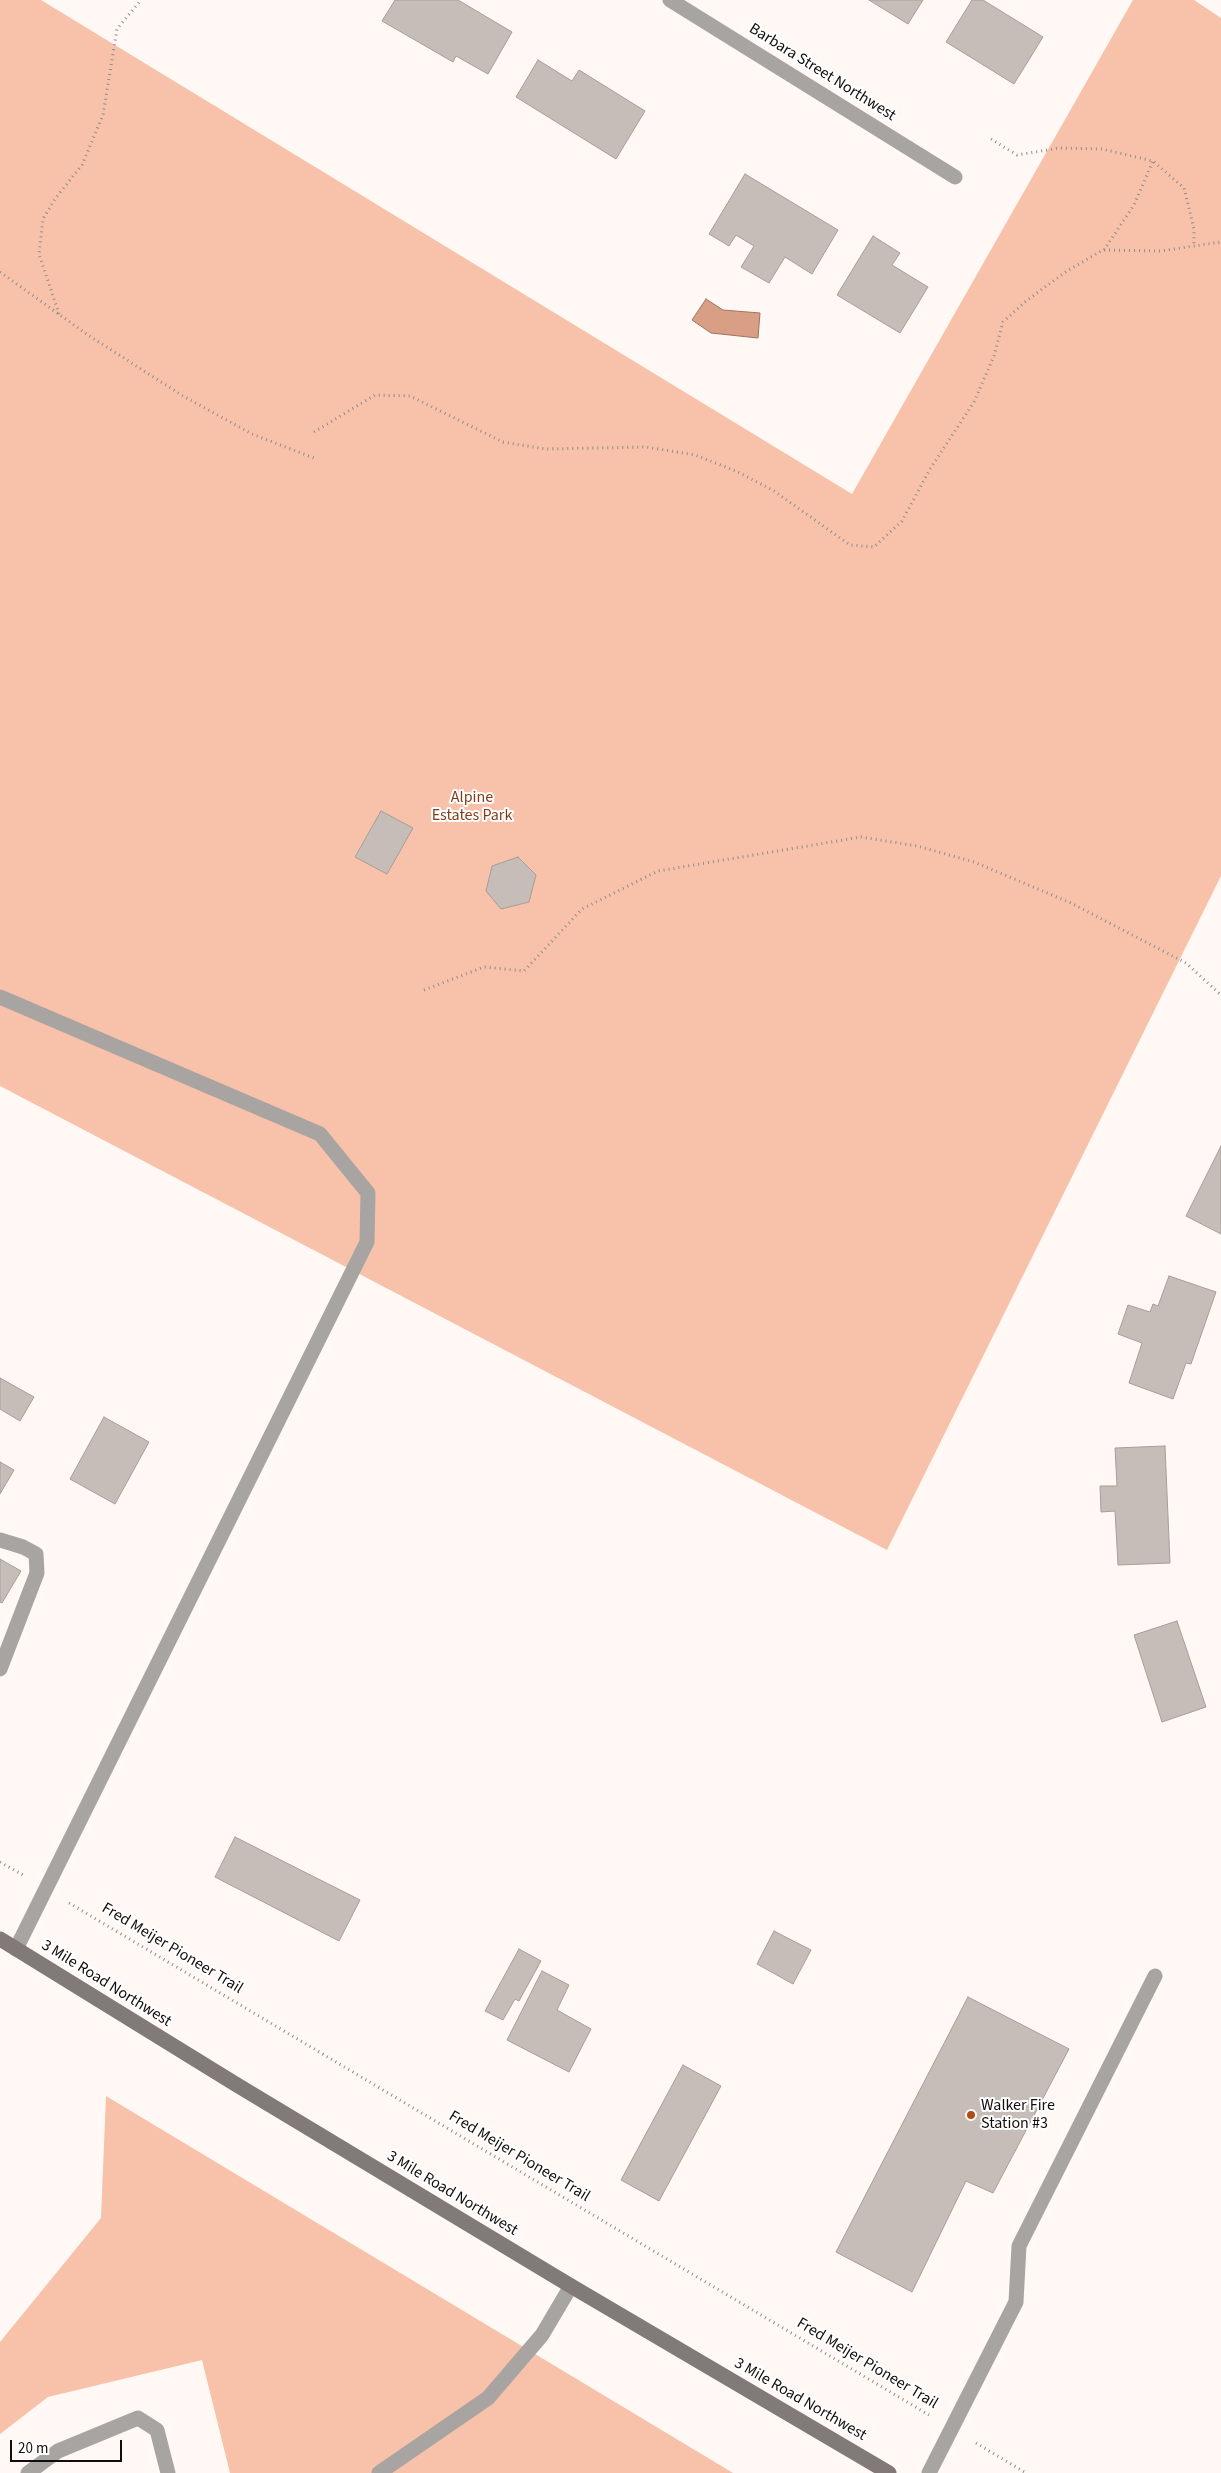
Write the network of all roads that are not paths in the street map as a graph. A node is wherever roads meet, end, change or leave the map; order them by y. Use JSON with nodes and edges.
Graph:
{"nodes":[{"id":1,"x":670,"y":0,"type":"edge"},
{"id":2,"x":955,"y":177,"type":"dead end"},
{"id":3,"x":0,"y":997,"type":"edge"},
{"id":4,"x":0,"y":1540,"type":"edge"},
{"id":5,"x":0,"y":1669,"type":"edge"},
{"id":6,"x":0,"y":1939,"type":"edge"},
{"id":7,"x":16,"y":1949,"type":"junction"},
{"id":8,"x":1155,"y":1976,"type":"dead end"},
{"id":9,"x":571,"y":2286,"type":"junction"},
{"id":10,"x":28,"y":2473,"type":"edge"},
{"id":11,"x":168,"y":2473,"type":"edge"},
{"id":12,"x":379,"y":2473,"type":"edge"},
{"id":13,"x":889,"y":2473,"type":"edge"},
{"id":14,"x":929,"y":2473,"type":"edge"}],
"edges":[{"from":1,"to":2,"type":"street","name":"Barbara Street Northwest"},
{"from":3,"to":7,"type":"street"},
{"from":4,"to":5,"type":"street"},
{"from":6,"to":7,"type":"main road","name":"3 Mile Road Northwest"},
{"from":7,"to":9,"type":"main road","name":"3 Mile Road Northwest"},
{"from":8,"to":14,"type":"street"},
{"from":9,"to":12,"type":"street"},
{"from":9,"to":13,"type":"main road","name":"3 Mile Road Northwest"},
{"from":10,"to":11,"type":"street"}]}
